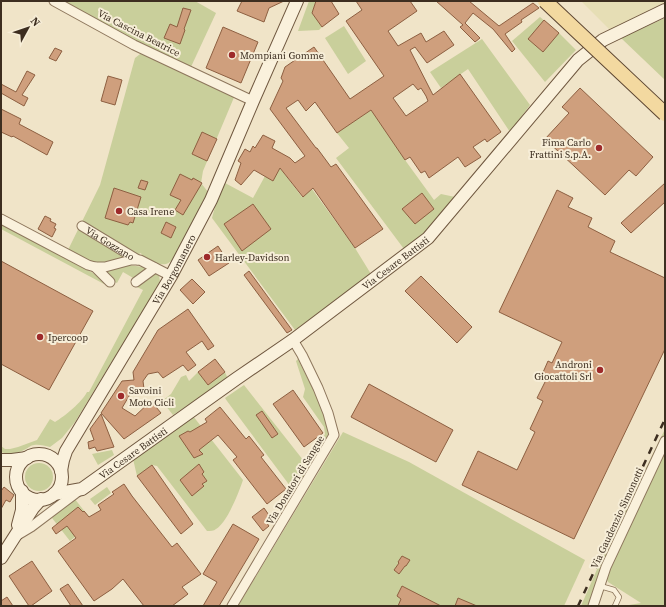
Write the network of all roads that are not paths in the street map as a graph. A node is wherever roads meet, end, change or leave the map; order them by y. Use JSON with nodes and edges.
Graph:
{"nodes":[{"id":1,"x":54,"y":1,"type":"edge"},
{"id":2,"x":297,"y":1,"type":"edge"},
{"id":3,"x":544,"y":1,"type":"edge"},
{"id":4,"x":665,"y":10,"type":"edge"},
{"id":5,"x":253,"y":101,"type":"junction"},
{"id":6,"x":665,"y":114,"type":"edge"},
{"id":7,"x":1,"y":219,"type":"edge"},
{"id":8,"x":82,"y":226,"type":"dead end"},
{"id":9,"x":140,"y":260,"type":"junction"},
{"id":10,"x":95,"y":267,"type":"junction"},
{"id":11,"x":155,"y":268,"type":"junction"},
{"id":12,"x":171,"y":276,"type":"junction"},
{"id":13,"x":110,"y":282,"type":"dead end"},
{"id":14,"x":136,"y":282,"type":"dead end"},
{"id":15,"x":293,"y":340,"type":"junction"},
{"id":16,"x":79,"y":428,"type":"junction"},
{"id":17,"x":665,"y":441,"type":"edge"},
{"id":18,"x":46,"y":455,"type":"junction"},
{"id":19,"x":27,"y":458,"type":"junction"},
{"id":20,"x":1,"y":460,"type":"edge"},
{"id":21,"x":61,"y":473,"type":"junction"},
{"id":22,"x":17,"y":477,"type":"junction"},
{"id":23,"x":92,"y":482,"type":"junction"},
{"id":24,"x":82,"y":489,"type":"junction"},
{"id":25,"x":22,"y":491,"type":"junction"},
{"id":26,"x":54,"y":494,"type":"junction"},
{"id":27,"x":41,"y":499,"type":"junction"},
{"id":28,"x":14,"y":537,"type":"junction"},
{"id":29,"x":1,"y":558,"type":"edge"},
{"id":30,"x":600,"y":586,"type":"junction"},
{"id":31,"x":232,"y":606,"type":"edge"},
{"id":32,"x":593,"y":606,"type":"edge"},
{"id":33,"x":615,"y":606,"type":"edge"}],
"edges":[{"from":1,"to":5,"type":"street","name":"Via Cascina Beatrice"},
{"from":2,"to":5,"type":"street","name":"Via Borgomanero"},
{"from":3,"to":6,"type":"main road","bridge":true},
{"from":4,"to":15,"type":"street","name":"Via Cesare Battisti"},
{"from":5,"to":12,"type":"street","name":"Via Borgomanero"},
{"from":7,"to":10,"type":"street"},
{"from":8,"to":9,"type":"street","name":"Via Gozzano"},
{"from":9,"to":10,"type":"street","name":"Via Gozzano"},
{"from":9,"to":11,"type":"street","name":"Via Gozzano"},
{"from":10,"to":13,"type":"street"},
{"from":11,"to":12,"type":"street","name":"Via Gozzano"},
{"from":11,"to":14,"type":"street"},
{"from":12,"to":16,"type":"street","name":"Via Borgomanero"},
{"from":15,"to":23,"type":"street","name":"Via Cesare Battisti"},
{"from":15,"to":31,"type":"street","name":"Via Donatori di Sangue"},
{"from":16,"to":18,"type":"street","name":"Via Borgomanero"},
{"from":16,"to":21,"type":"street","name":"Via Borgomanero"},
{"from":17,"to":30,"type":"street","name":"Via Gaudenzio Simonotti"},
{"from":18,"to":19,"type":"street"},
{"from":18,"to":21,"type":"street"},
{"from":19,"to":20,"type":"street"},
{"from":19,"to":22,"type":"street"},
{"from":20,"to":22,"type":"street"},
{"from":21,"to":23,"type":"street","name":"Via Cesare Battisti"},
{"from":21,"to":26,"type":"street"},
{"from":22,"to":25,"type":"street"},
{"from":23,"to":24,"type":"street","name":"Via Cesare Battisti"},
{"from":24,"to":26,"type":"street","name":"Via Cesare Battisti"},
{"from":24,"to":28,"type":"street","name":"Via Cesare Battisti"},
{"from":25,"to":27,"type":"street"},
{"from":25,"to":28,"type":"street"},
{"from":26,"to":27,"type":"street"},
{"from":27,"to":28,"type":"street"},
{"from":28,"to":29,"type":"street"},
{"from":30,"to":32,"type":"street","name":"Via Gaudenzio Simonotti"},
{"from":30,"to":33,"type":"lane"}]}
